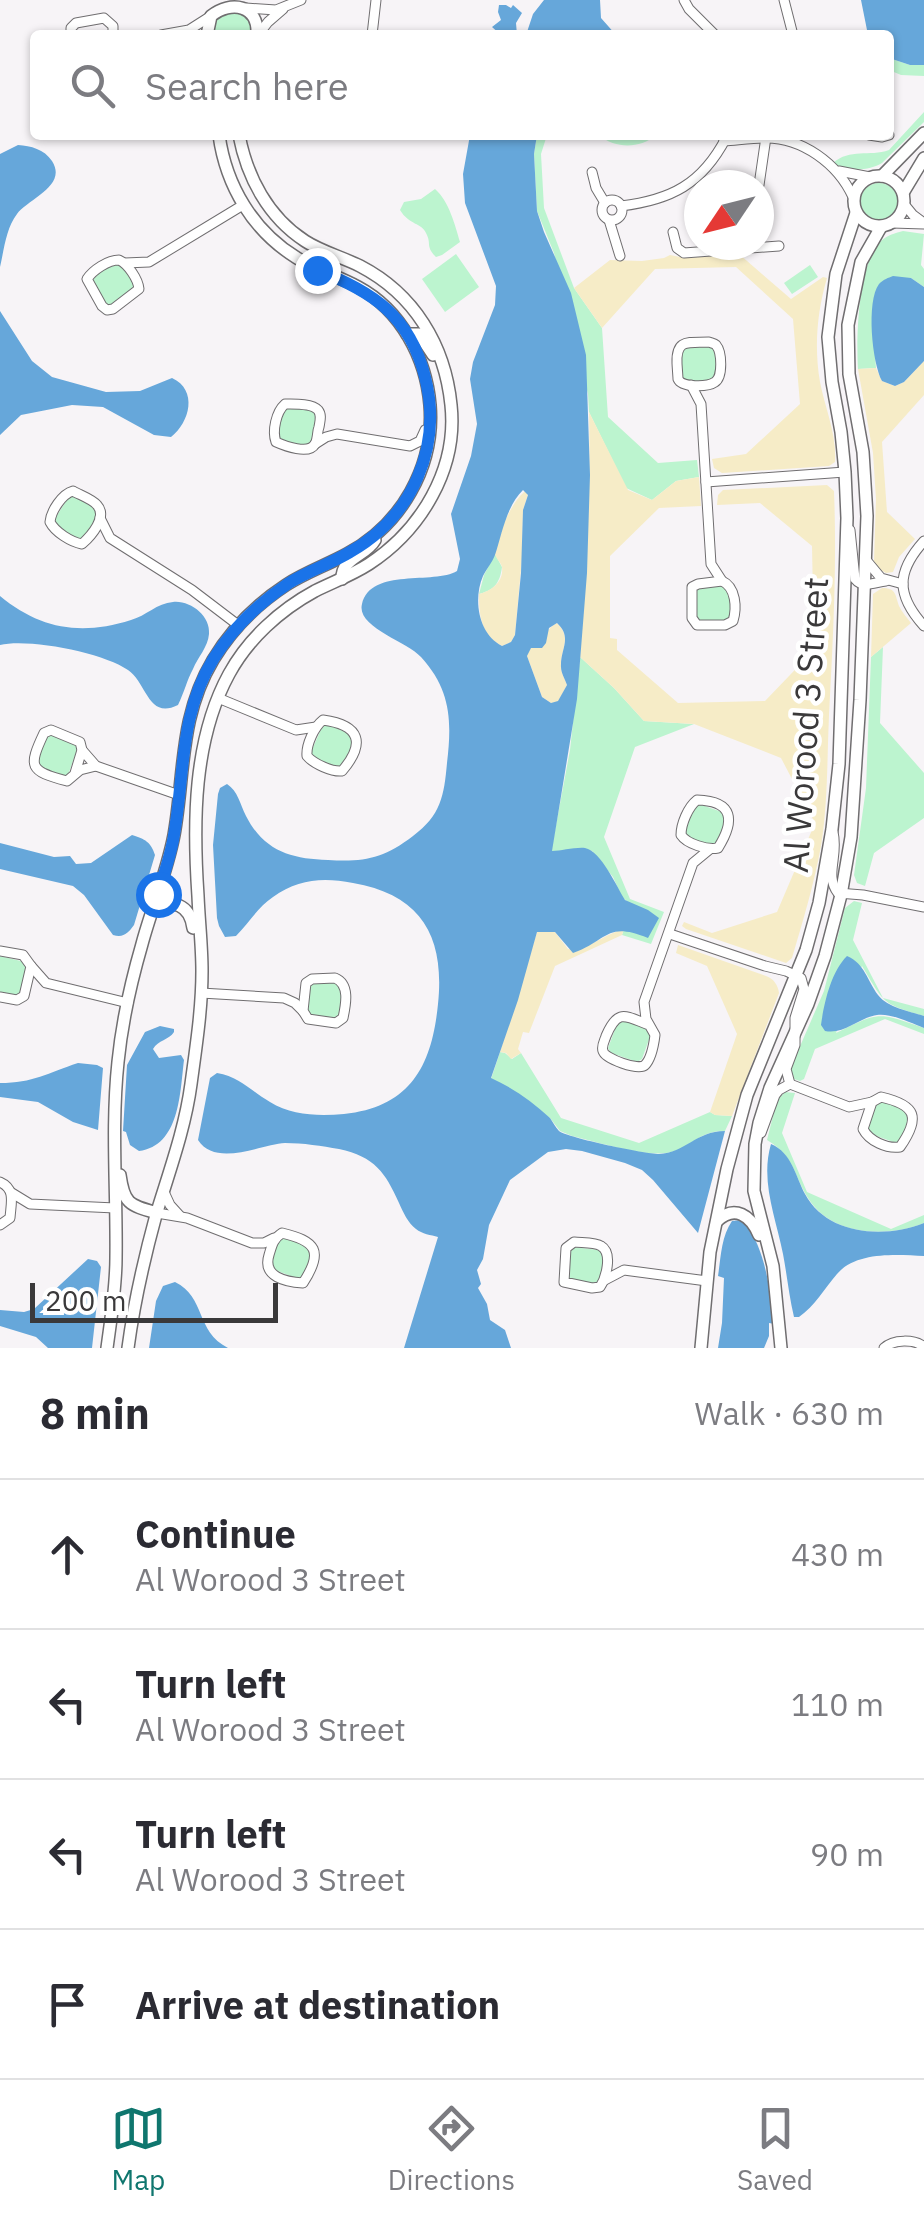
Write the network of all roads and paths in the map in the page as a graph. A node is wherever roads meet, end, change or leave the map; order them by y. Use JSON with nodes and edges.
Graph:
{"nodes":[{"id":1,"x":302,"y":0,"type":"edge"},
{"id":2,"x":376,"y":0,"type":"edge"},
{"id":3,"x":684,"y":0,"type":"edge"},
{"id":4,"x":784,"y":0,"type":"edge"},
{"id":5,"x":241,"y":5,"type":"edge"},
{"id":6,"x":286,"y":7,"type":"junction"},
{"id":7,"x":213,"y":9,"type":"edge"},
{"id":8,"x":70,"y":30,"type":"edge"},
{"id":9,"x":112,"y":30,"type":"edge"},
{"id":10,"x":192,"y":30,"type":"edge"},
{"id":11,"x":257,"y":30,"type":"edge"},
{"id":12,"x":262,"y":30,"type":"edge"},
{"id":13,"x":373,"y":30,"type":"edge"},
{"id":14,"x":710,"y":30,"type":"edge"},
{"id":15,"x":792,"y":30,"type":"edge"},
{"id":16,"x":924,"y":133,"type":"edge"},
{"id":17,"x":220,"y":140,"type":"edge"},
{"id":18,"x":240,"y":140,"type":"edge"},
{"id":19,"x":725,"y":140,"type":"edge"},
{"id":20,"x":766,"y":140,"type":"edge"},
{"id":21,"x":779,"y":140,"type":"edge"},
{"id":22,"x":805,"y":140,"type":"edge"},
{"id":23,"x":805,"y":148,"type":"junction"},
{"id":24,"x":924,"y":158,"type":"edge"},
{"id":25,"x":761,"y":170,"type":"edge"},
{"id":26,"x":837,"y":170,"type":"junction"},
{"id":27,"x":592,"y":172,"type":"dead end"},
{"id":28,"x":876,"y":176,"type":"junction"},
{"id":29,"x":853,"y":197,"type":"junction"},
{"id":30,"x":904,"y":198,"type":"junction"},
{"id":31,"x":605,"y":202,"type":"junction"},
{"id":32,"x":243,"y":205,"type":"junction"},
{"id":33,"x":621,"y":206,"type":"junction"},
{"id":34,"x":856,"y":212,"type":"junction"},
{"id":35,"x":609,"y":220,"type":"junction"},
{"id":36,"x":924,"y":223,"type":"edge"},
{"id":37,"x":886,"y":225,"type":"junction"},
{"id":38,"x":673,"y":232,"type":"dead end"},
{"id":39,"x":774,"y":246,"type":"edge"},
{"id":40,"x":779,"y":246,"type":"dead end"},
{"id":41,"x":684,"y":252,"type":"edge"},
{"id":42,"x":620,"y":256,"type":"dead end"},
{"id":43,"x":149,"y":262,"type":"junction"},
{"id":44,"x":125,"y":263,"type":"junction"},
{"id":45,"x":138,"y":284,"type":"junction"},
{"id":46,"x":407,"y":334,"type":"junction"},
{"id":47,"x":712,"y":384,"type":"junction"},
{"id":48,"x":448,"y":385,"type":"junction"},
{"id":49,"x":691,"y":385,"type":"junction"},
{"id":50,"x":428,"y":387,"type":"junction"},
{"id":51,"x":701,"y":404,"type":"junction"},
{"id":52,"x":320,"y":416,"type":"junction"},
{"id":53,"x":337,"y":434,"type":"junction"},
{"id":54,"x":315,"y":444,"type":"junction"},
{"id":55,"x":410,"y":446,"type":"junction"},
{"id":56,"x":846,"y":472,"type":"junction"},
{"id":57,"x":706,"y":482,"type":"junction"},
{"id":58,"x":399,"y":512,"type":"junction"},
{"id":59,"x":100,"y":518,"type":"junction"},
{"id":60,"x":847,"y":518,"type":"junction"},
{"id":61,"x":375,"y":535,"type":"junction"},
{"id":62,"x":110,"y":538,"type":"junction"},
{"id":63,"x":88,"y":540,"type":"junction"},
{"id":64,"x":924,"y":541,"type":"edge"},
{"id":65,"x":866,"y":560,"type":"junction"},
{"id":66,"x":710,"y":564,"type":"junction"},
{"id":67,"x":342,"y":579,"type":"junction"},
{"id":68,"x":886,"y":580,"type":"junction"},
{"id":69,"x":722,"y":581,"type":"junction"},
{"id":70,"x":700,"y":584,"type":"junction"},
{"id":71,"x":866,"y":584,"type":"junction"},
{"id":72,"x":903,"y":584,"type":"junction"},
{"id":73,"x":222,"y":614,"type":"junction"},
{"id":74,"x":238,"y":626,"type":"junction"},
{"id":75,"x":924,"y":626,"type":"edge"},
{"id":76,"x":228,"y":638,"type":"junction"},
{"id":77,"x":219,"y":694,"type":"junction"},
{"id":78,"x":316,"y":726,"type":"junction"},
{"id":79,"x":296,"y":730,"type":"junction"},
{"id":80,"x":308,"y":747,"type":"junction"},
{"id":81,"x":82,"y":750,"type":"junction"},
{"id":82,"x":96,"y":766,"type":"junction"},
{"id":83,"x":75,"y":772,"type":"junction"},
{"id":84,"x":178,"y":795,"type":"junction"},
{"id":85,"x":832,"y":829,"type":"junction"},
{"id":86,"x":688,"y":842,"type":"junction"},
{"id":87,"x":710,"y":848,"type":"junction"},
{"id":88,"x":693,"y":863,"type":"junction"},
{"id":89,"x":845,"y":872,"type":"junction"},
{"id":90,"x":841,"y":895,"type":"junction"},
{"id":91,"x":863,"y":895,"type":"junction"},
{"id":92,"x":922,"y":908,"type":"edge"},
{"id":93,"x":153,"y":910,"type":"junction"},
{"id":94,"x":670,"y":934,"type":"junction"},
{"id":95,"x":0,"y":950,"type":"edge"},
{"id":96,"x":31,"y":966,"type":"junction"},
{"id":97,"x":775,"y":970,"type":"junction"},
{"id":98,"x":202,"y":972,"type":"junction"},
{"id":99,"x":797,"y":975,"type":"junction"},
{"id":100,"x":46,"y":983,"type":"junction"},
{"id":101,"x":304,"y":985,"type":"junction"},
{"id":102,"x":27,"y":990,"type":"junction"},
{"id":103,"x":201,"y":993,"type":"junction"},
{"id":104,"x":790,"y":994,"type":"junction"},
{"id":105,"x":0,"y":996,"type":"edge"},
{"id":106,"x":284,"y":998,"type":"junction"},
{"id":107,"x":644,"y":1002,"type":"junction"},
{"id":108,"x":128,"y":1003,"type":"junction"},
{"id":109,"x":303,"y":1011,"type":"junction"},
{"id":110,"x":624,"y":1016,"type":"junction"},
{"id":111,"x":650,"y":1025,"type":"junction"},
{"id":112,"x":796,"y":1030,"type":"junction"},
{"id":113,"x":790,"y":1084,"type":"junction"},
{"id":114,"x":872,"y":1102,"type":"junction"},
{"id":115,"x":849,"y":1107,"type":"junction"},
{"id":116,"x":862,"y":1126,"type":"junction"},
{"id":117,"x":114,"y":1131,"type":"junction"},
{"id":118,"x":755,"y":1144,"type":"junction"},
{"id":119,"x":0,"y":1182,"type":"edge"},
{"id":120,"x":164,"y":1192,"type":"junction"},
{"id":121,"x":12,"y":1193,"type":"junction"},
{"id":122,"x":30,"y":1204,"type":"junction"},
{"id":123,"x":115,"y":1208,"type":"junction"},
{"id":124,"x":157,"y":1212,"type":"junction"},
{"id":125,"x":180,"y":1216,"type":"junction"},
{"id":126,"x":10,"y":1218,"type":"junction"},
{"id":127,"x":716,"y":1222,"type":"junction"},
{"id":128,"x":0,"y":1225,"type":"edge"},
{"id":129,"x":274,"y":1238,"type":"junction"},
{"id":130,"x":252,"y":1243,"type":"junction"},
{"id":131,"x":607,"y":1255,"type":"junction"},
{"id":132,"x":266,"y":1263,"type":"junction"},
{"id":133,"x":773,"y":1266,"type":"junction"},
{"id":134,"x":624,"y":1270,"type":"junction"},
{"id":135,"x":604,"y":1280,"type":"junction"},
{"id":136,"x":707,"y":1280,"type":"junction"},
{"id":137,"x":107,"y":1348,"type":"edge"},
{"id":138,"x":128,"y":1348,"type":"edge"},
{"id":139,"x":701,"y":1348,"type":"edge"},
{"id":140,"x":781,"y":1348,"type":"edge"},
{"id":141,"x":884,"y":1348,"type":"edge"},
{"id":142,"x":924,"y":1348,"type":"edge"}],
"edges":[{"from":1,"to":6,"type":"street"},
{"from":2,"to":13,"type":"street"},
{"from":3,"to":14,"type":"street"},
{"from":4,"to":15,"type":"street"},
{"from":5,"to":6,"type":"street"},
{"from":5,"to":7,"type":"street"},
{"from":5,"to":11,"type":"street"},
{"from":6,"to":12,"type":"street"},
{"from":7,"to":10,"type":"street"},
{"from":8,"to":9,"type":"street"},
{"from":16,"to":28,"type":"street"},
{"from":17,"to":32,"type":"street"},
{"from":18,"to":48,"type":"street"},
{"from":19,"to":33,"type":"street"},
{"from":20,"to":25,"type":"street"},
{"from":21,"to":23,"type":"street"},
{"from":22,"to":23,"type":"street"},
{"from":23,"to":26,"type":"street"},
{"from":24,"to":30,"type":"street"},
{"from":26,"to":28,"type":"street"},
{"from":26,"to":29,"type":"street"},
{"from":27,"to":31,"type":"street"},
{"from":28,"to":29,"type":"street"},
{"from":28,"to":30,"type":"street"},
{"from":29,"to":34,"type":"street"},
{"from":30,"to":36,"type":"street"},
{"from":30,"to":37,"type":"street"},
{"from":31,"to":33,"type":"street"},
{"from":31,"to":35,"type":"street"},
{"from":32,"to":43,"type":"street"},
{"from":32,"to":46,"type":"street"},
{"from":33,"to":35,"type":"street"},
{"from":34,"to":37,"type":"street"},
{"from":34,"to":56,"type":"street","name":"Al Worood 3 Street"},
{"from":35,"to":42,"type":"street"},
{"from":36,"to":37,"type":"street"},
{"from":37,"to":65,"type":"street","name":"Al Worood 3 Street"},
{"from":38,"to":41,"type":"street"},
{"from":39,"to":40,"type":"street"},
{"from":43,"to":44,"type":"street"},
{"from":43,"to":45,"type":"street"},
{"from":44,"to":45,"type":"street"},
{"from":44,"to":45,"type":"street"},
{"from":46,"to":48,"type":"street"},
{"from":46,"to":50,"type":"street"},
{"from":47,"to":49,"type":"street"},
{"from":47,"to":49,"type":"street"},
{"from":47,"to":51,"type":"street"},
{"from":48,"to":67,"type":"street"},
{"from":49,"to":51,"type":"street"},
{"from":50,"to":55,"type":"street"},
{"from":50,"to":58,"type":"street"},
{"from":51,"to":57,"type":"street"},
{"from":52,"to":53,"type":"street"},
{"from":52,"to":54,"type":"street"},
{"from":52,"to":54,"type":"street"},
{"from":53,"to":54,"type":"street"},
{"from":53,"to":55,"type":"street"},
{"from":55,"to":58,"type":"street"},
{"from":56,"to":57,"type":"street"},
{"from":56,"to":60,"type":"street","name":"Al Worood 3 Street"},
{"from":57,"to":66,"type":"street"},
{"from":58,"to":61,"type":"street"},
{"from":59,"to":62,"type":"street"},
{"from":59,"to":63,"type":"street"},
{"from":59,"to":63,"type":"street"},
{"from":60,"to":71,"type":"street"},
{"from":60,"to":85,"type":"street","name":"Al Worood 3 Street"},
{"from":61,"to":67,"type":"street"},
{"from":61,"to":74,"type":"street"},
{"from":62,"to":63,"type":"street"},
{"from":62,"to":73,"type":"street"},
{"from":64,"to":72,"type":"street"},
{"from":65,"to":68,"type":"street"},
{"from":65,"to":71,"type":"street","name":"Al Worood 3 Street"},
{"from":66,"to":69,"type":"street"},
{"from":66,"to":70,"type":"street"},
{"from":67,"to":77,"type":"street"},
{"from":68,"to":71,"type":"street"},
{"from":68,"to":72,"type":"street"},
{"from":69,"to":70,"type":"street"},
{"from":69,"to":70,"type":"street"},
{"from":71,"to":89,"type":"street","name":"Al Worood 3 Street"},
{"from":72,"to":75,"type":"street"},
{"from":73,"to":74,"type":"street"},
{"from":73,"to":76,"type":"street"},
{"from":74,"to":76,"type":"street"},
{"from":74,"to":77,"type":"street"},
{"from":76,"to":84,"type":"street"},
{"from":77,"to":79,"type":"street"},
{"from":77,"to":98,"type":"street"},
{"from":78,"to":79,"type":"street"},
{"from":78,"to":80,"type":"street"},
{"from":78,"to":80,"type":"street"},
{"from":79,"to":80,"type":"street"},
{"from":81,"to":82,"type":"street"},
{"from":81,"to":83,"type":"street"},
{"from":81,"to":83,"type":"street"},
{"from":82,"to":83,"type":"street"},
{"from":82,"to":84,"type":"street"},
{"from":84,"to":93,"type":"street"},
{"from":85,"to":90,"type":"street"},
{"from":85,"to":99,"type":"street","name":"Al Worood 3 Street"},
{"from":86,"to":87,"type":"street"},
{"from":86,"to":87,"type":"street"},
{"from":86,"to":88,"type":"street"},
{"from":87,"to":88,"type":"street"},
{"from":88,"to":94,"type":"street"},
{"from":89,"to":90,"type":"street","name":"Al Worood 3 Street"},
{"from":89,"to":91,"type":"street"},
{"from":90,"to":91,"type":"street"},
{"from":90,"to":112,"type":"street","name":"Al Worood 3 Street"},
{"from":91,"to":92,"type":"street"},
{"from":93,"to":98,"type":"street"},
{"from":93,"to":108,"type":"street"},
{"from":94,"to":97,"type":"street"},
{"from":94,"to":107,"type":"street"},
{"from":95,"to":96,"type":"street"},
{"from":96,"to":100,"type":"street"},
{"from":96,"to":102,"type":"street"},
{"from":97,"to":99,"type":"street"},
{"from":97,"to":104,"type":"street"},
{"from":98,"to":103,"type":"street"},
{"from":99,"to":104,"type":"street","name":"Al Worood 3 Street"},
{"from":99,"to":112,"type":"street"},
{"from":100,"to":102,"type":"street"},
{"from":100,"to":108,"type":"street"},
{"from":101,"to":106,"type":"street"},
{"from":101,"to":109,"type":"street"},
{"from":101,"to":109,"type":"street"},
{"from":102,"to":105,"type":"street"},
{"from":103,"to":106,"type":"street"},
{"from":103,"to":120,"type":"street"},
{"from":104,"to":127,"type":"street","name":"Al Worood 3 Street"},
{"from":106,"to":109,"type":"street"},
{"from":107,"to":110,"type":"street"},
{"from":107,"to":111,"type":"street"},
{"from":108,"to":117,"type":"street"},
{"from":110,"to":111,"type":"street"},
{"from":110,"to":111,"type":"street"},
{"from":112,"to":113,"type":"street"},
{"from":112,"to":118,"type":"street","name":"Al Worood 3 Street"},
{"from":113,"to":115,"type":"street"},
{"from":113,"to":118,"type":"street"},
{"from":114,"to":115,"type":"street"},
{"from":114,"to":116,"type":"street"},
{"from":114,"to":116,"type":"street"},
{"from":115,"to":116,"type":"street"},
{"from":117,"to":123,"type":"street"},
{"from":117,"to":124,"type":"street"},
{"from":118,"to":133,"type":"street","name":"Al Worood 3 Street"},
{"from":119,"to":121,"type":"street"},
{"from":120,"to":124,"type":"street"},
{"from":120,"to":125,"type":"street"},
{"from":121,"to":122,"type":"street"},
{"from":121,"to":126,"type":"street"},
{"from":122,"to":123,"type":"street"},
{"from":122,"to":126,"type":"street"},
{"from":123,"to":137,"type":"street"},
{"from":124,"to":125,"type":"street"},
{"from":124,"to":138,"type":"street"},
{"from":125,"to":130,"type":"street"},
{"from":126,"to":128,"type":"street"},
{"from":127,"to":133,"type":"street"},
{"from":127,"to":136,"type":"street","name":"Al Worood 3 Street"},
{"from":129,"to":130,"type":"street"},
{"from":129,"to":132,"type":"street"},
{"from":129,"to":132,"type":"street"},
{"from":130,"to":132,"type":"street"},
{"from":131,"to":134,"type":"street"},
{"from":131,"to":135,"type":"street"},
{"from":131,"to":135,"type":"street"},
{"from":133,"to":140,"type":"street","name":"Al Worood 3 Street"},
{"from":134,"to":135,"type":"street"},
{"from":134,"to":136,"type":"street"},
{"from":136,"to":139,"type":"street","name":"Al Worood 3 Street"},
{"from":141,"to":142,"type":"street"}]}
